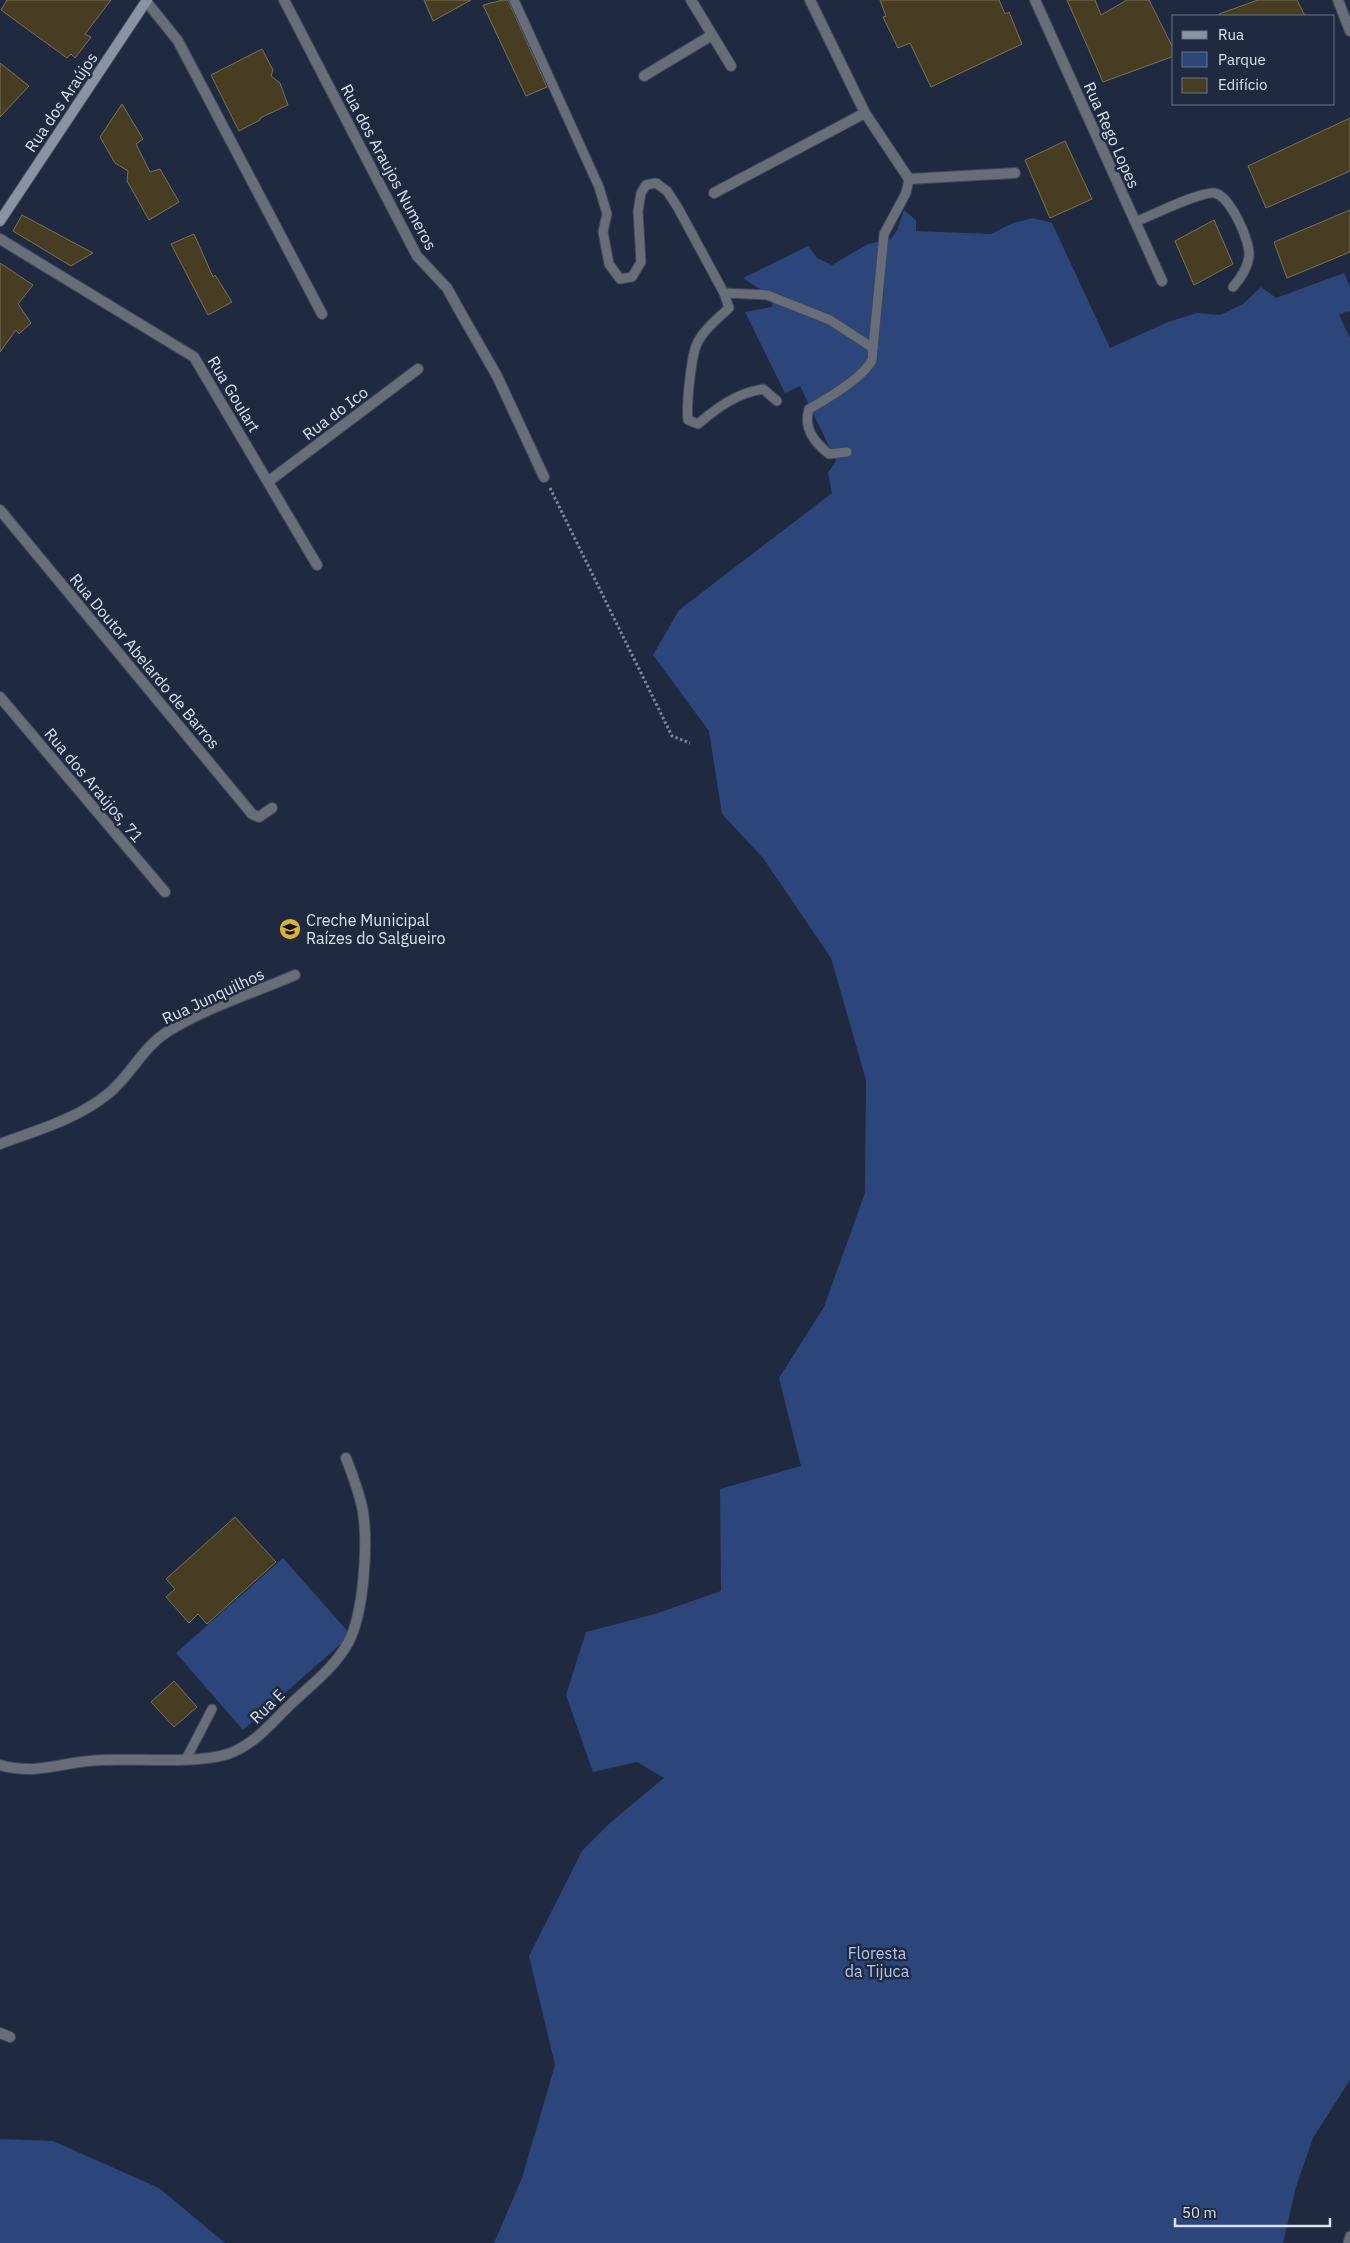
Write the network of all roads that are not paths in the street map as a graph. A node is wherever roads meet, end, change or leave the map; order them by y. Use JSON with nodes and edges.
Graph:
{"nodes":[{"id":1,"x":146,"y":0,"type":"edge"},
{"id":2,"x":284,"y":0,"type":"edge"},
{"id":3,"x":514,"y":0,"type":"edge"},
{"id":4,"x":691,"y":0,"type":"edge"},
{"id":5,"x":810,"y":0,"type":"edge"},
{"id":6,"x":1035,"y":0,"type":"edge"},
{"id":7,"x":1338,"y":0,"type":"edge"},
{"id":8,"x":1338,"y":14,"type":"edge"},
{"id":9,"x":1350,"y":30,"type":"edge"},
{"id":10,"x":712,"y":36,"type":"junction"},
{"id":11,"x":731,"y":66,"type":"dead end"},
{"id":12,"x":644,"y":76,"type":"dead end"},
{"id":13,"x":865,"y":113,"type":"junction"},
{"id":14,"x":1014,"y":173,"type":"dead end"},
{"id":15,"x":909,"y":179,"type":"junction"},
{"id":16,"x":714,"y":193,"type":"dead end"},
{"id":17,"x":0,"y":221,"type":"edge"},
{"id":18,"x":1135,"y":222,"type":"junction"},
{"id":19,"x":0,"y":239,"type":"edge"},
{"id":20,"x":1162,"y":281,"type":"dead end"},
{"id":21,"x":1233,"y":287,"type":"dead end"},
{"id":22,"x":724,"y":293,"type":"junction"},
{"id":23,"x":322,"y":314,"type":"dead end"},
{"id":24,"x":872,"y":348,"type":"junction"},
{"id":25,"x":418,"y":369,"type":"dead end"},
{"id":26,"x":778,"y":400,"type":"dead end"},
{"id":27,"x":847,"y":452,"type":"dead end"},
{"id":28,"x":544,"y":477,"type":"road end"},
{"id":29,"x":269,"y":481,"type":"junction"},
{"id":30,"x":0,"y":510,"type":"edge"},
{"id":31,"x":317,"y":565,"type":"dead end"},
{"id":32,"x":0,"y":697,"type":"edge"},
{"id":33,"x":272,"y":808,"type":"dead end"},
{"id":34,"x":165,"y":892,"type":"dead end"},
{"id":35,"x":295,"y":975,"type":"dead end"},
{"id":36,"x":0,"y":1144,"type":"edge"},
{"id":37,"x":346,"y":1458,"type":"dead end"},
{"id":38,"x":212,"y":1709,"type":"dead end"},
{"id":39,"x":186,"y":1759,"type":"junction"},
{"id":40,"x":0,"y":1765,"type":"edge"},
{"id":41,"x":0,"y":2033,"type":"edge"},
{"id":42,"x":10,"y":2038,"type":"dead end"},
{"id":43,"x":1350,"y":2236,"type":"edge"},
{"id":44,"x":1348,"y":2243,"type":"edge"}],
"edges":[{"from":1,"to":17,"type":"street","name":"Rua dos Araújos"},
{"from":1,"to":23,"type":"street"},
{"from":2,"to":28,"type":"street","name":"Rua dos Araujos Numeros"},
{"from":3,"to":22,"type":"lane"},
{"from":4,"to":10,"type":"street"},
{"from":5,"to":13,"type":"street"},
{"from":6,"to":18,"type":"street","name":"Rua Rego Lopes"},
{"from":7,"to":8,"type":"street"},
{"from":8,"to":9,"type":"street"},
{"from":10,"to":11,"type":"street"},
{"from":10,"to":12,"type":"street"},
{"from":13,"to":15,"type":"street"},
{"from":13,"to":16,"type":"street"},
{"from":14,"to":15,"type":"street"},
{"from":15,"to":24,"type":"lane"},
{"from":18,"to":20,"type":"street","name":"Rua Rego Lopes"},
{"from":18,"to":21,"type":"lane"},
{"from":19,"to":29,"type":"street","name":"Rua Goulart"},
{"from":22,"to":24,"type":"lane"},
{"from":22,"to":26,"type":"lane"},
{"from":24,"to":27,"type":"lane"},
{"from":25,"to":29,"type":"street","name":"Rua do Ico"},
{"from":29,"to":31,"type":"street","name":"Rua Goulart"},
{"from":30,"to":33,"type":"street","name":"Rua Doutor Abelardo de Barros"},
{"from":32,"to":34,"type":"street","name":"Rua dos Araújos, 71"},
{"from":35,"to":36,"type":"street","name":"Rua Junquilhos"},
{"from":37,"to":39,"type":"street","name":"Rua E"},
{"from":38,"to":39,"type":"lane"},
{"from":39,"to":40,"type":"street","name":"Rua E"},
{"from":41,"to":42,"type":"street"},
{"from":43,"to":44,"type":"lane"}]}
